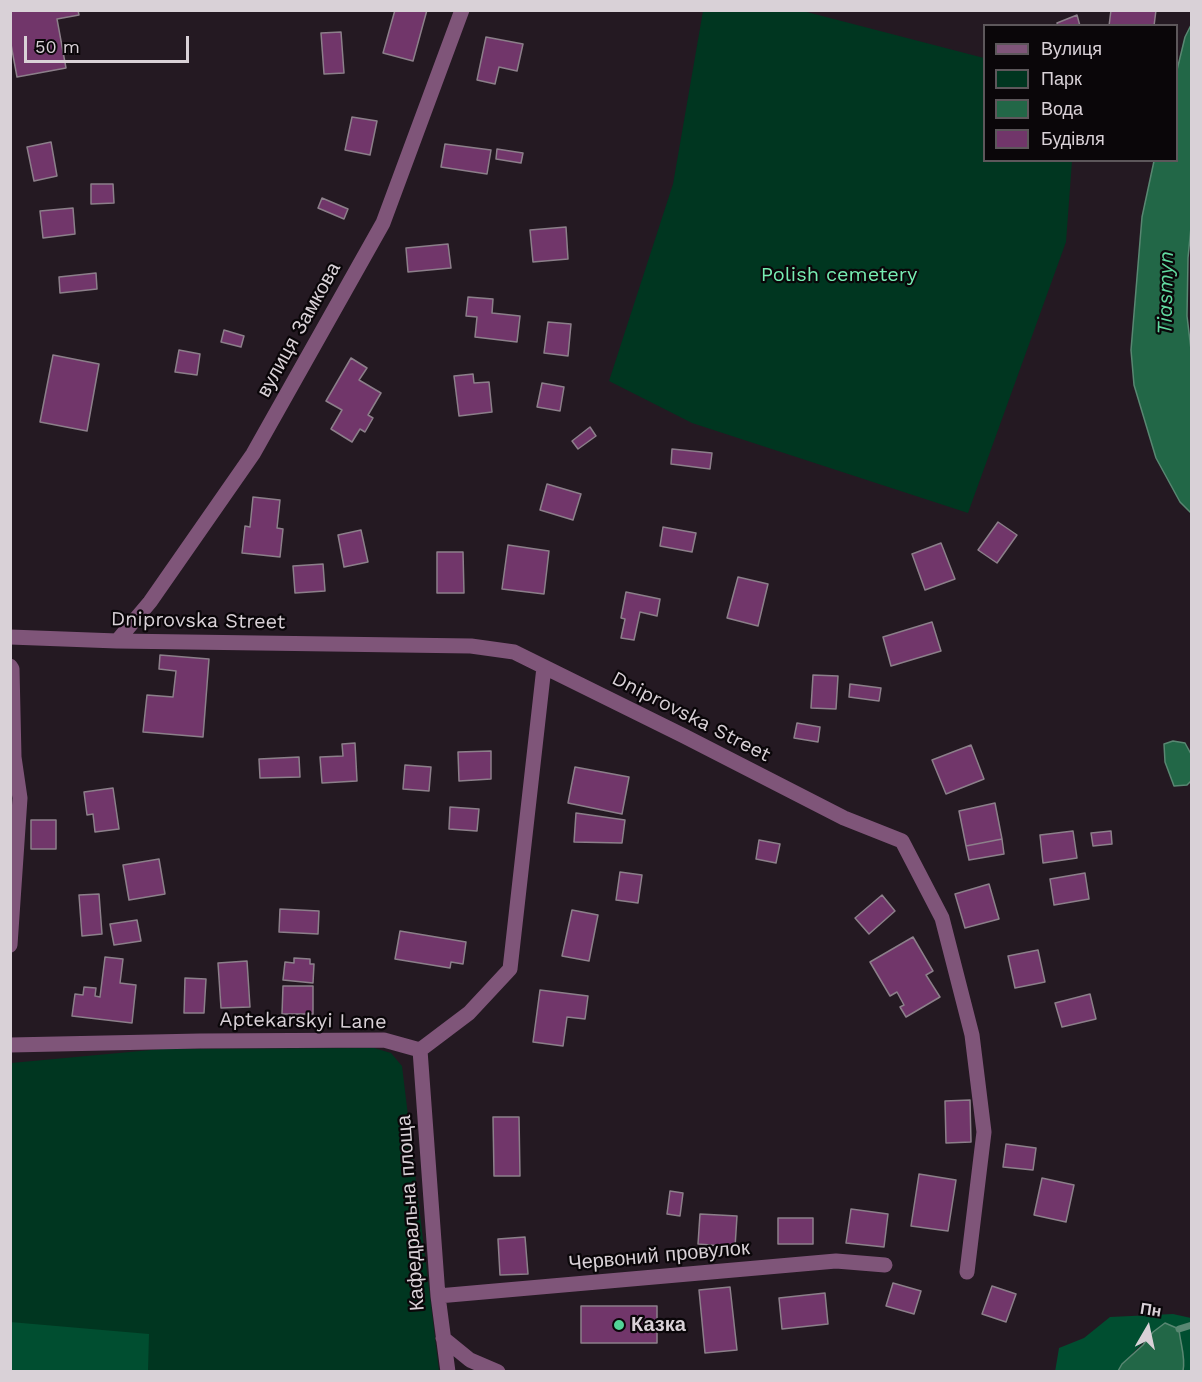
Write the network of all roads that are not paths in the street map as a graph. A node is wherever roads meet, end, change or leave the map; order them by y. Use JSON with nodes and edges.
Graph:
{"nodes":[{"id":1,"x":462,"y":10,"type":"edge"},
{"id":2,"x":10,"y":637,"type":"edge"},
{"id":3,"x":117,"y":641,"type":"junction"},
{"id":4,"x":10,"y":666,"type":"edge"},
{"id":5,"x":544,"y":667,"type":"junction"},
{"id":6,"x":10,"y":945,"type":"edge"},
{"id":7,"x":10,"y":1045,"type":"edge"},
{"id":8,"x":420,"y":1050,"type":"junction"},
{"id":9,"x":885,"y":1265,"type":"dead end"},
{"id":10,"x":968,"y":1272,"type":"dead end"},
{"id":11,"x":438,"y":1296,"type":"junction"},
{"id":12,"x":443,"y":1338,"type":"junction"},
{"id":13,"x":448,"y":1371,"type":"edge"},
{"id":14,"x":498,"y":1371,"type":"edge"}],
"edges":[{"from":1,"to":3,"type":"street","name":"вулиця Замкова"},
{"from":2,"to":3,"type":"street","name":"Dniprovska Street"},
{"from":3,"to":5,"type":"street","name":"Dniprovska Street"},
{"from":4,"to":6,"type":"street"},
{"from":5,"to":8,"type":"street"},
{"from":5,"to":10,"type":"street","name":"Dniprovska Street"},
{"from":7,"to":8,"type":"street","name":"Aptekarskyi Lane"},
{"from":8,"to":11,"type":"street","name":"Кафедральна площа"},
{"from":9,"to":11,"type":"street","name":"Червоний провулок"},
{"from":11,"to":12,"type":"street","name":"Кафедральна площа"},
{"from":12,"to":13,"type":"street","name":"Кафедральна площа"},
{"from":12,"to":14,"type":"street"}]}
